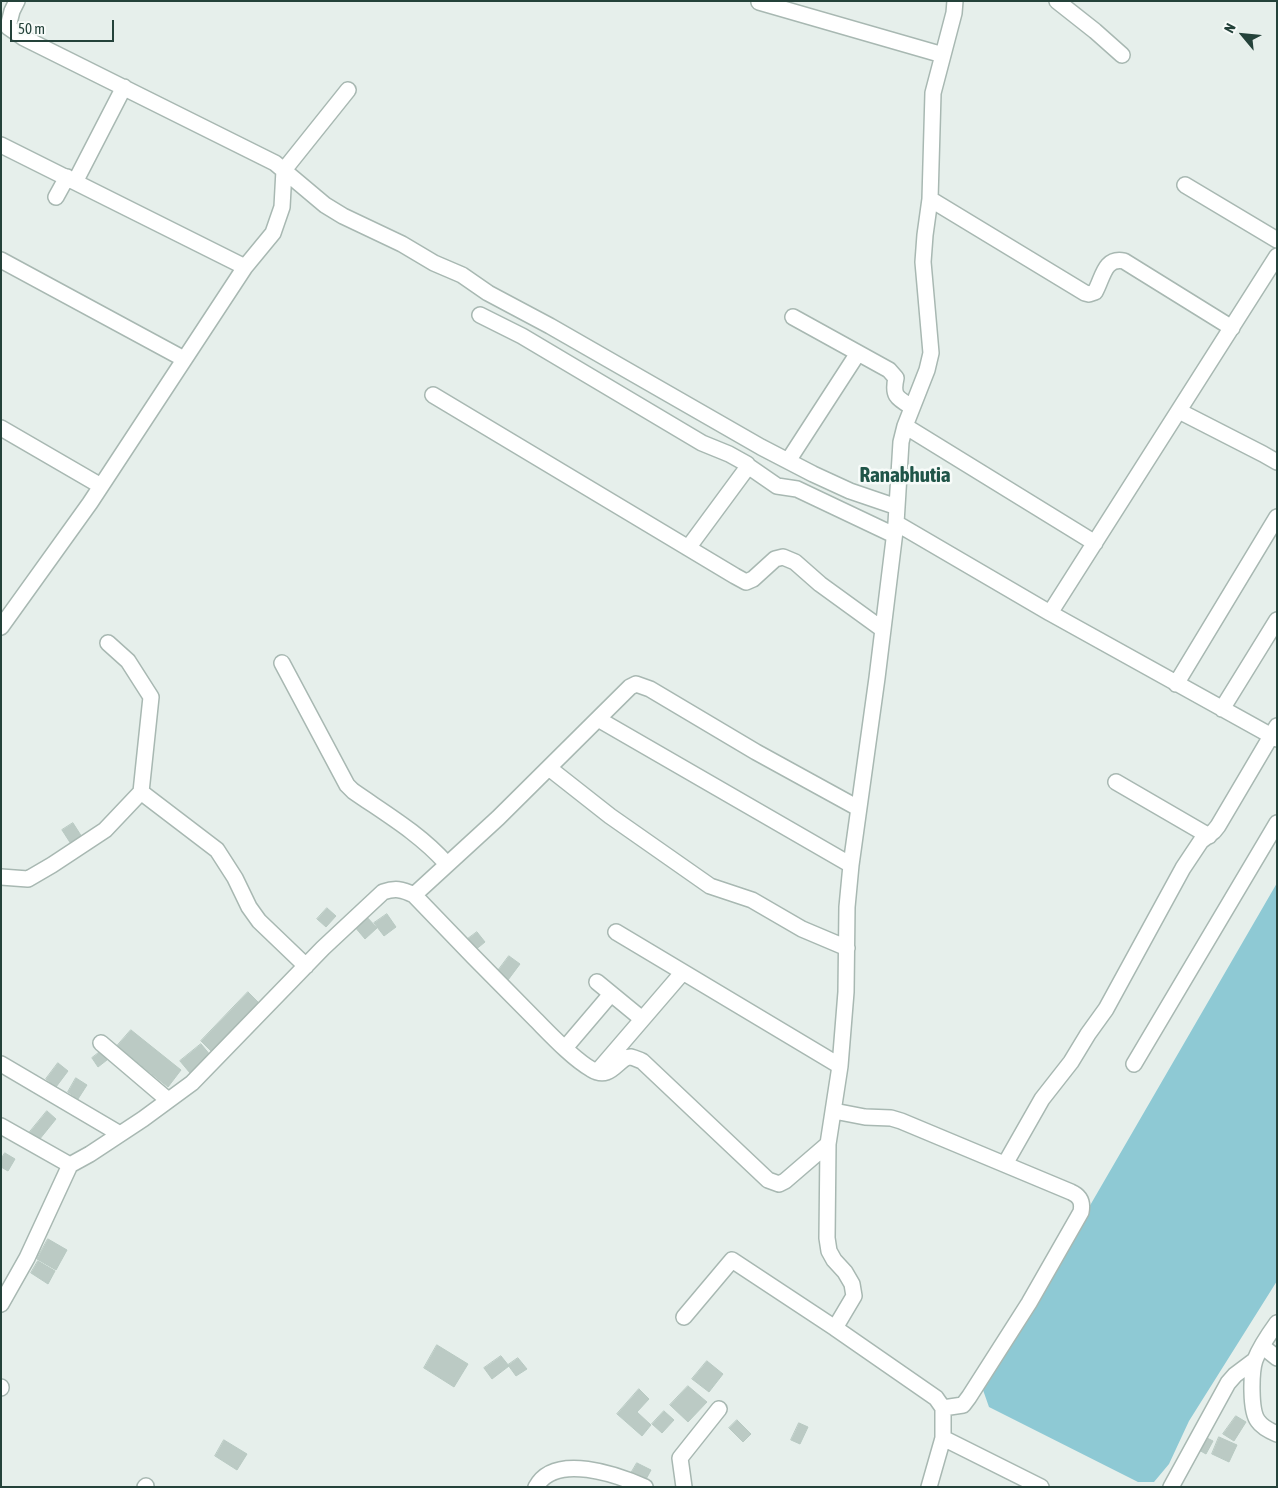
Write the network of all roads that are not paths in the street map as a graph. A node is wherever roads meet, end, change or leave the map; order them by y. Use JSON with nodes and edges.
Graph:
{"nodes":[{"id":1,"x":17,"y":1,"type":"edge"},
{"id":2,"x":955,"y":1,"type":"edge"},
{"id":3,"x":1057,"y":1,"type":"edge"},
{"id":4,"x":759,"y":2,"type":"edge"},
{"id":5,"x":1122,"y":54,"type":"dead end"},
{"id":6,"x":943,"y":55,"type":"junction"},
{"id":7,"x":124,"y":87,"type":"junction"},
{"id":8,"x":348,"y":90,"type":"dead end"},
{"id":9,"x":1,"y":145,"type":"edge"},
{"id":10,"x":284,"y":170,"type":"junction"},
{"id":11,"x":71,"y":179,"type":"junction"},
{"id":12,"x":1185,"y":185,"type":"dead end"},
{"id":13,"x":56,"y":198,"type":"dead end"},
{"id":14,"x":930,"y":199,"type":"junction"},
{"id":15,"x":1277,"y":240,"type":"edge"},
{"id":16,"x":1277,"y":256,"type":"edge"},
{"id":17,"x":1,"y":260,"type":"edge"},
{"id":18,"x":246,"y":267,"type":"junction"},
{"id":19,"x":480,"y":315,"type":"dead end"},
{"id":20,"x":793,"y":317,"type":"dead end"},
{"id":21,"x":1232,"y":328,"type":"junction"},
{"id":22,"x":858,"y":352,"type":"junction"},
{"id":23,"x":184,"y":359,"type":"junction"},
{"id":24,"x":433,"y":394,"type":"dead end"},
{"id":25,"x":912,"y":407,"type":"junction"},
{"id":26,"x":1179,"y":411,"type":"junction"},
{"id":27,"x":904,"y":426,"type":"junction"},
{"id":28,"x":1,"y":428,"type":"edge"},
{"id":29,"x":788,"y":461,"type":"junction"},
{"id":30,"x":1277,"y":462,"type":"edge"},
{"id":31,"x":748,"y":466,"type":"junction"},
{"id":32,"x":101,"y":486,"type":"junction"},
{"id":33,"x":897,"y":507,"type":"junction"},
{"id":34,"x":1277,"y":517,"type":"edge"},
{"id":35,"x":895,"y":529,"type":"junction"},
{"id":36,"x":1095,"y":543,"type":"junction"},
{"id":37,"x":688,"y":548,"type":"junction"},
{"id":38,"x":1050,"y":613,"type":"junction"},
{"id":39,"x":1277,"y":620,"type":"edge"},
{"id":40,"x":1,"y":627,"type":"edge"},
{"id":41,"x":882,"y":629,"type":"junction"},
{"id":42,"x":108,"y":643,"type":"dead end"},
{"id":43,"x":282,"y":663,"type":"dead end"},
{"id":44,"x":1176,"y":684,"type":"junction"},
{"id":45,"x":1222,"y":709,"type":"junction"},
{"id":46,"x":598,"y":719,"type":"junction"},
{"id":47,"x":1275,"y":734,"type":"edge"},
{"id":48,"x":549,"y":768,"type":"junction"},
{"id":49,"x":1116,"y":782,"type":"dead end"},
{"id":50,"x":141,"y":792,"type":"junction"},
{"id":51,"x":858,"y":808,"type":"junction"},
{"id":52,"x":1277,"y":823,"type":"edge"},
{"id":53,"x":1209,"y":836,"type":"junction"},
{"id":54,"x":446,"y":864,"type":"junction"},
{"id":55,"x":851,"y":865,"type":"junction"},
{"id":56,"x":1,"y":877,"type":"edge"},
{"id":57,"x":414,"y":895,"type":"junction"},
{"id":58,"x":616,"y":932,"type":"dead end"},
{"id":59,"x":847,"y":948,"type":"junction"},
{"id":60,"x":306,"y":966,"type":"junction"},
{"id":61,"x":683,"y":972,"type":"junction"},
{"id":62,"x":597,"y":982,"type":"dead end"},
{"id":63,"x":611,"y":994,"type":"junction"},
{"id":64,"x":642,"y":1019,"type":"junction"},
{"id":65,"x":101,"y":1043,"type":"dead end"},
{"id":66,"x":565,"y":1048,"type":"junction"},
{"id":67,"x":1,"y":1064,"type":"edge"},
{"id":68,"x":1134,"y":1064,"type":"dead end"},
{"id":69,"x":840,"y":1066,"type":"junction"},
{"id":70,"x":597,"y":1072,"type":"junction"},
{"id":71,"x":168,"y":1100,"type":"junction"},
{"id":72,"x":834,"y":1111,"type":"junction"},
{"id":73,"x":1,"y":1126,"type":"edge"},
{"id":74,"x":120,"y":1134,"type":"junction"},
{"id":75,"x":828,"y":1144,"type":"junction"},
{"id":76,"x":1005,"y":1164,"type":"junction"},
{"id":77,"x":70,"y":1165,"type":"junction"},
{"id":78,"x":1,"y":1304,"type":"edge"},
{"id":79,"x":684,"y":1318,"type":"dead end"},
{"id":80,"x":1277,"y":1323,"type":"edge"},
{"id":81,"x":835,"y":1328,"type":"junction"},
{"id":82,"x":1262,"y":1346,"type":"junction"},
{"id":83,"x":1277,"y":1358,"type":"edge"},
{"id":84,"x":1255,"y":1360,"type":"junction"},
{"id":85,"x":719,"y":1408,"type":"dead end"},
{"id":86,"x":943,"y":1408,"type":"junction"},
{"id":87,"x":1277,"y":1434,"type":"edge"},
{"id":88,"x":943,"y":1438,"type":"junction"},
{"id":89,"x":1175,"y":1486,"type":"edge"},
{"id":90,"x":536,"y":1487,"type":"edge"},
{"id":91,"x":645,"y":1487,"type":"edge"},
{"id":92,"x":684,"y":1487,"type":"edge"},
{"id":93,"x":929,"y":1487,"type":"edge"},
{"id":94,"x":1041,"y":1487,"type":"edge"}],
"edges":[{"from":1,"to":7,"type":"street"},
{"from":2,"to":6,"type":"street"},
{"from":3,"to":5,"type":"street"},
{"from":4,"to":6,"type":"street"},
{"from":6,"to":14,"type":"street"},
{"from":7,"to":10,"type":"street"},
{"from":7,"to":11,"type":"street"},
{"from":8,"to":10,"type":"street"},
{"from":9,"to":11,"type":"street"},
{"from":10,"to":18,"type":"street"},
{"from":10,"to":29,"type":"street"},
{"from":11,"to":13,"type":"street"},
{"from":11,"to":18,"type":"street"},
{"from":12,"to":15,"type":"street"},
{"from":14,"to":21,"type":"street"},
{"from":14,"to":25,"type":"street"},
{"from":16,"to":21,"type":"street"},
{"from":17,"to":23,"type":"street"},
{"from":18,"to":23,"type":"street"},
{"from":19,"to":31,"type":"street"},
{"from":20,"to":22,"type":"street"},
{"from":21,"to":26,"type":"street"},
{"from":22,"to":25,"type":"street"},
{"from":22,"to":29,"type":"street"},
{"from":23,"to":32,"type":"street"},
{"from":24,"to":37,"type":"street"},
{"from":25,"to":27,"type":"street"},
{"from":26,"to":30,"type":"street"},
{"from":26,"to":36,"type":"street"},
{"from":27,"to":33,"type":"street"},
{"from":27,"to":36,"type":"street"},
{"from":28,"to":32,"type":"street"},
{"from":29,"to":33,"type":"street"},
{"from":31,"to":35,"type":"street"},
{"from":31,"to":37,"type":"street"},
{"from":32,"to":40,"type":"street"},
{"from":33,"to":35,"type":"street"},
{"from":34,"to":44,"type":"street"},
{"from":35,"to":38,"type":"street"},
{"from":35,"to":41,"type":"street"},
{"from":36,"to":38,"type":"street"},
{"from":37,"to":41,"type":"street"},
{"from":38,"to":44,"type":"street"},
{"from":39,"to":45,"type":"street"},
{"from":41,"to":51,"type":"street"},
{"from":42,"to":50,"type":"street"},
{"from":43,"to":54,"type":"street"},
{"from":44,"to":45,"type":"street"},
{"from":45,"to":47,"type":"street"},
{"from":46,"to":48,"type":"street"},
{"from":46,"to":51,"type":"street"},
{"from":46,"to":55,"type":"street"},
{"from":47,"to":53,"type":"street"},
{"from":48,"to":54,"type":"street"},
{"from":48,"to":59,"type":"street"},
{"from":49,"to":53,"type":"street"},
{"from":50,"to":56,"type":"street"},
{"from":50,"to":60,"type":"street"},
{"from":51,"to":55,"type":"street"},
{"from":52,"to":68,"type":"street"},
{"from":53,"to":76,"type":"street"},
{"from":54,"to":57,"type":"street"},
{"from":55,"to":59,"type":"street"},
{"from":57,"to":60,"type":"street"},
{"from":57,"to":66,"type":"street"},
{"from":58,"to":61,"type":"street"},
{"from":59,"to":69,"type":"street"},
{"from":60,"to":71,"type":"street"},
{"from":61,"to":64,"type":"street"},
{"from":61,"to":69,"type":"street"},
{"from":62,"to":63,"type":"street"},
{"from":63,"to":64,"type":"street"},
{"from":63,"to":66,"type":"street"},
{"from":64,"to":70,"type":"street"},
{"from":65,"to":71,"type":"street"},
{"from":66,"to":70,"type":"street"},
{"from":67,"to":74,"type":"street"},
{"from":69,"to":72,"type":"street"},
{"from":70,"to":75,"type":"street"},
{"from":71,"to":74,"type":"street"},
{"from":72,"to":75,"type":"street"},
{"from":72,"to":76,"type":"street"},
{"from":73,"to":77,"type":"street"},
{"from":74,"to":77,"type":"street"},
{"from":75,"to":81,"type":"street"},
{"from":76,"to":86,"type":"street"},
{"from":77,"to":78,"type":"street"},
{"from":79,"to":81,"type":"street"},
{"from":80,"to":82,"type":"street"},
{"from":81,"to":86,"type":"street"},
{"from":82,"to":83,"type":"street"},
{"from":82,"to":84,"type":"street"},
{"from":84,"to":87,"type":"street"},
{"from":84,"to":89,"type":"street"},
{"from":85,"to":92,"type":"street"},
{"from":86,"to":88,"type":"street"},
{"from":88,"to":93,"type":"street"},
{"from":88,"to":94,"type":"street"},
{"from":90,"to":91,"type":"street"}]}
